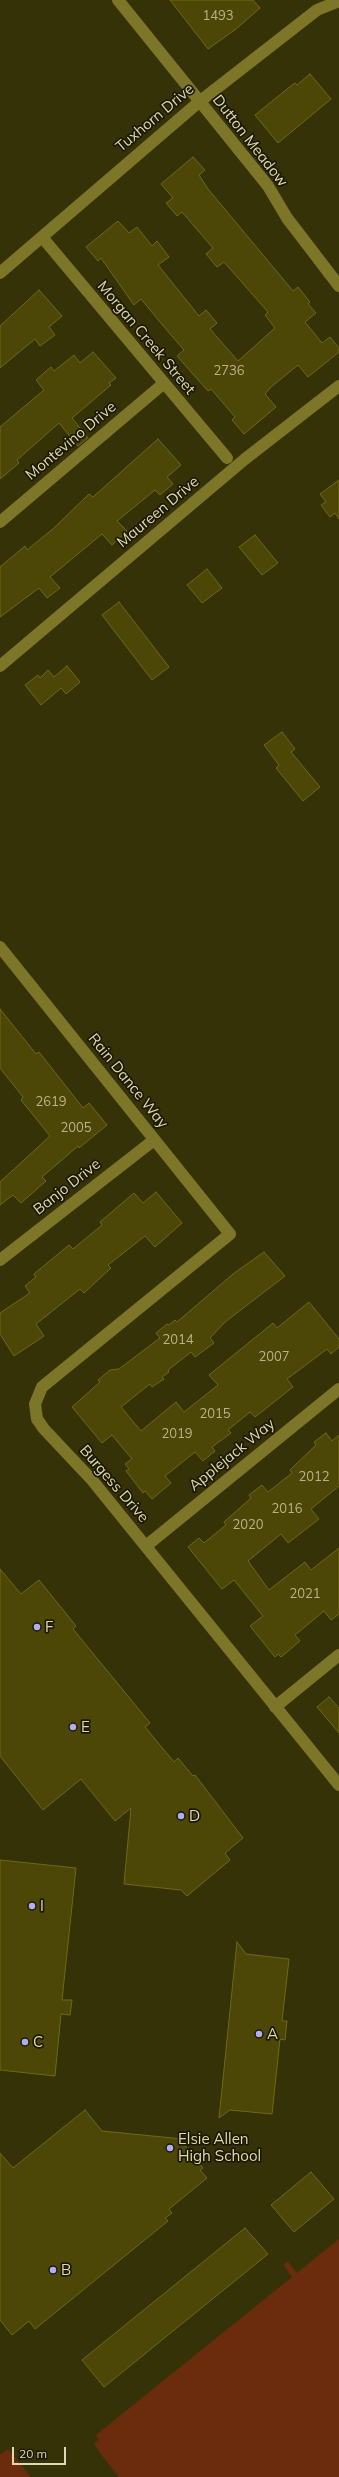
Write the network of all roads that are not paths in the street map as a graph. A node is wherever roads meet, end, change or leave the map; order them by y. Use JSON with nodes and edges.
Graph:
{"nodes":[{"id":1,"x":118,"y":0,"type":"edge"},
{"id":2,"x":339,"y":1,"type":"edge"},
{"id":3,"x":199,"y":102,"type":"junction"},
{"id":4,"x":42,"y":237,"type":"junction"},
{"id":5,"x":0,"y":273,"type":"edge"},
{"id":6,"x":339,"y":286,"type":"edge"},
{"id":7,"x":163,"y":384,"type":"junction"},
{"id":8,"x":339,"y":386,"type":"edge"},
{"id":9,"x":227,"y":458,"type":"dead end"},
{"id":10,"x":0,"y":522,"type":"edge"},
{"id":11,"x":0,"y":666,"type":"edge"},
{"id":12,"x":0,"y":948,"type":"edge"},
{"id":13,"x":154,"y":1140,"type":"junction"},
{"id":14,"x":230,"y":1234,"type":"joint"},
{"id":15,"x":0,"y":1260,"type":"edge"},
{"id":16,"x":339,"y":1389,"type":"edge"},
{"id":17,"x":146,"y":1546,"type":"junction"},
{"id":18,"x":339,"y":1655,"type":"edge"},
{"id":19,"x":275,"y":1707,"type":"junction"},
{"id":20,"x":339,"y":1785,"type":"edge"}],
"edges":[{"from":1,"to":3,"type":"street","name":"Dutton Meadow"},
{"from":2,"to":3,"type":"street","name":"Tuxhorn Drive"},
{"from":3,"to":4,"type":"street","name":"Tuxhorn Drive"},
{"from":3,"to":6,"type":"street","name":"Dutton Meadow"},
{"from":4,"to":5,"type":"street","name":"Tuxhorn Drive"},
{"from":4,"to":7,"type":"street","name":"Morgan Creek Street"},
{"from":7,"to":9,"type":"street","name":"Morgan Creek Street"},
{"from":7,"to":10,"type":"street","name":"Montevino Drive"},
{"from":8,"to":11,"type":"street","name":"Maureen Drive"},
{"from":12,"to":13,"type":"street","name":"Rain Dance Way"},
{"from":13,"to":14,"type":"street","name":"Rain Dance Way"},
{"from":13,"to":15,"type":"street","name":"Banjo Drive"},
{"from":14,"to":17,"type":"street","name":"Burgess Drive"},
{"from":16,"to":17,"type":"street","name":"Applejack Way"},
{"from":17,"to":19,"type":"street","name":"Burgess Drive"},
{"from":18,"to":19,"type":"street"},
{"from":19,"to":20,"type":"street","name":"Burgess Drive"}]}
